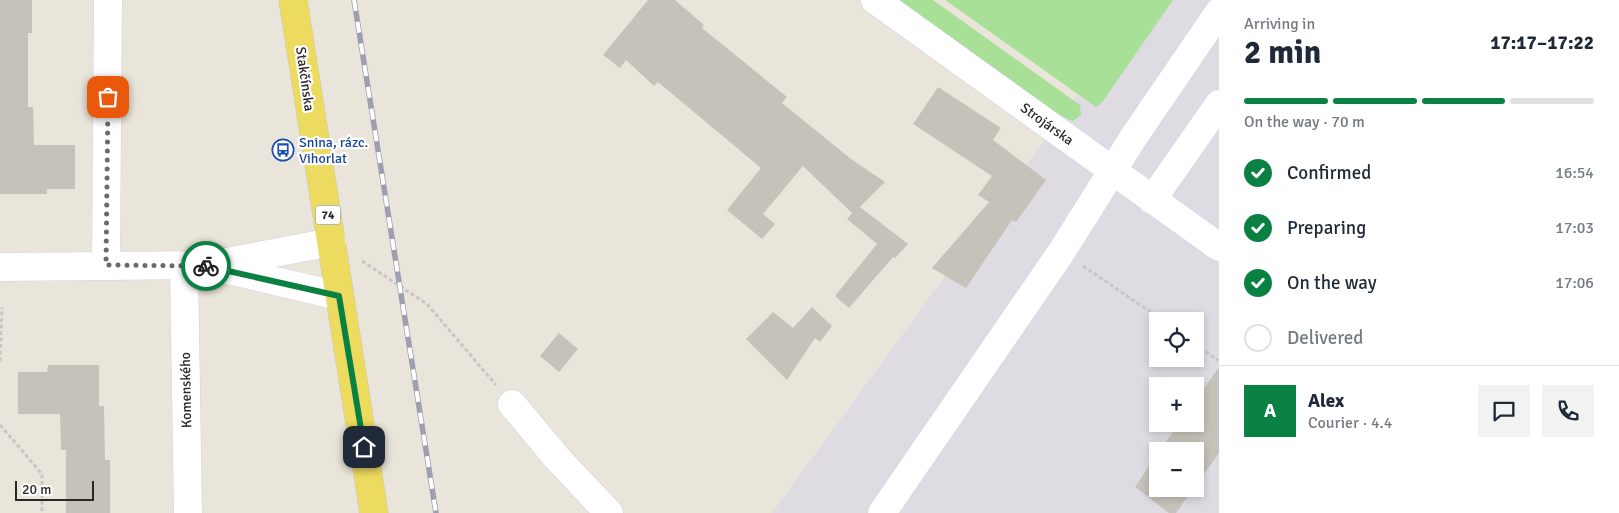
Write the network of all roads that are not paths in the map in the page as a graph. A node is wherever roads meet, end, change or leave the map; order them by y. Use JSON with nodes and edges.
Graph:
{"nodes":[{"id":1,"x":108,"y":0,"type":"edge"},
{"id":2,"x":293,"y":0,"type":"edge"},
{"id":3,"x":875,"y":0,"type":"edge"},
{"id":4,"x":1219,"y":12,"type":"edge"},
{"id":5,"x":1219,"y":104,"type":"edge"},
{"id":6,"x":1112,"y":171,"type":"junction"},
{"id":7,"x":1152,"y":200,"type":"junction"},
{"id":8,"x":332,"y":242,"type":"junction"},
{"id":9,"x":1219,"y":248,"type":"edge"},
{"id":10,"x":106,"y":265,"type":"junction"},
{"id":11,"x":184,"y":266,"type":"junction"},
{"id":12,"x":211,"y":266,"type":"junction"},
{"id":13,"x":0,"y":267,"type":"edge"},
{"id":14,"x":339,"y":296,"type":"junction"},
{"id":15,"x":512,"y":404,"type":"road end"},
{"id":16,"x":188,"y":513,"type":"edge"},
{"id":17,"x":374,"y":513,"type":"edge"},
{"id":18,"x":609,"y":513,"type":"edge"},
{"id":19,"x":882,"y":513,"type":"edge"}],
"edges":[{"from":1,"to":10,"type":"street"},
{"from":2,"to":8,"type":"main road","name":"Stakčínska","number":"74"},
{"from":3,"to":6,"type":"street","name":"Strojárska"},
{"from":4,"to":6,"type":"street"},
{"from":5,"to":7,"type":"street"},
{"from":6,"to":7,"type":"street","name":"Strojárska"},
{"from":6,"to":19,"type":"street"},
{"from":7,"to":9,"type":"street","name":"Strojárska"},
{"from":8,"to":12,"type":"street"},
{"from":8,"to":14,"type":"main road","name":"Stakčínska","number":"74"},
{"from":10,"to":11,"type":"street"},
{"from":10,"to":13,"type":"street"},
{"from":11,"to":12,"type":"street"},
{"from":11,"to":16,"type":"street","name":"Komenského"},
{"from":12,"to":14,"type":"street"},
{"from":14,"to":17,"type":"main road","name":"Stakčínska","number":"74"},
{"from":15,"to":18,"type":"street"}]}
